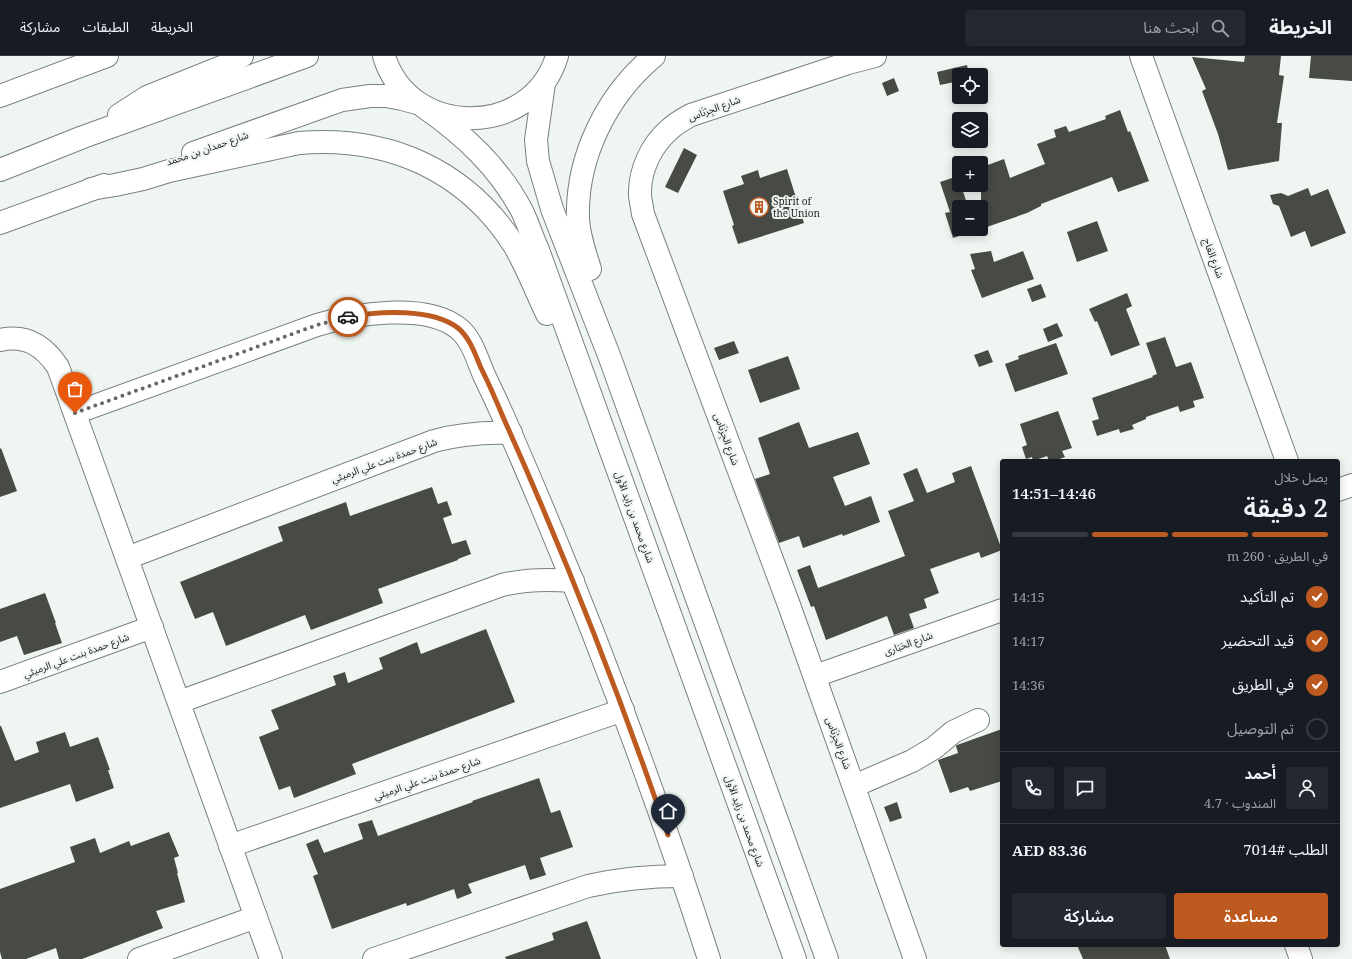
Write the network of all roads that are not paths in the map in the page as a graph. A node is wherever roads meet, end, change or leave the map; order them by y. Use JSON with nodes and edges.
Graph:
{"nodes":[{"id":1,"x":107,"y":56,"type":"edge"},
{"id":2,"x":242,"y":56,"type":"edge"},
{"id":3,"x":307,"y":56,"type":"edge"},
{"id":4,"x":384,"y":56,"type":"edge"},
{"id":5,"x":573,"y":56,"type":"edge"},
{"id":6,"x":654,"y":56,"type":"edge"},
{"id":7,"x":875,"y":56,"type":"edge"},
{"id":8,"x":1142,"y":56,"type":"edge"},
{"id":9,"x":551,"y":70,"type":"edge"},
{"id":10,"x":0,"y":96,"type":"edge"},
{"id":11,"x":420,"y":105,"type":"junction"},
{"id":12,"x":83,"y":138,"type":"junction"},
{"id":13,"x":0,"y":170,"type":"edge"},
{"id":14,"x":91,"y":189,"type":"junction"},
{"id":15,"x":0,"y":223,"type":"edge"},
{"id":16,"x":0,"y":340,"type":"edge"},
{"id":17,"x":610,"y":358,"type":"junction"},
{"id":18,"x":580,"y":367,"type":"junction"},
{"id":19,"x":75,"y":413,"type":"junction"},
{"id":20,"x":510,"y":433,"type":"junction"},
{"id":21,"x":1286,"y":459,"type":"edge"},
{"id":22,"x":1352,"y":486,"type":"edge"},
{"id":23,"x":1340,"y":489,"type":"edge"},
{"id":24,"x":127,"y":558,"type":"junction"},
{"id":25,"x":573,"y":581,"type":"junction"},
{"id":26,"x":1000,"y":611,"type":"edge"},
{"id":27,"x":152,"y":627,"type":"junction"},
{"id":28,"x":815,"y":676,"type":"junction"},
{"id":29,"x":0,"y":682,"type":"edge"},
{"id":30,"x":179,"y":702,"type":"junction"},
{"id":31,"x":623,"y":710,"type":"junction"},
{"id":32,"x":978,"y":720,"type":"dead end"},
{"id":33,"x":854,"y":786,"type":"junction"},
{"id":34,"x":230,"y":846,"type":"junction"},
{"id":35,"x":682,"y":876,"type":"junction"},
{"id":36,"x":256,"y":917,"type":"junction"},
{"id":37,"x":1297,"y":947,"type":"edge"},
{"id":38,"x":139,"y":959,"type":"edge"},
{"id":39,"x":271,"y":959,"type":"edge"},
{"id":40,"x":374,"y":959,"type":"edge"},
{"id":41,"x":709,"y":959,"type":"edge"},
{"id":42,"x":795,"y":959,"type":"edge"},
{"id":43,"x":827,"y":959,"type":"edge"},
{"id":44,"x":915,"y":959,"type":"edge"},
{"id":45,"x":1301,"y":959,"type":"edge"}],
"edges":[{"from":1,"to":10,"type":"street"},
{"from":2,"to":12,"type":"street"},
{"from":3,"to":12,"type":"street"},
{"from":4,"to":11,"type":"street"},
{"from":5,"to":9,"type":"street"},
{"from":6,"to":17,"type":"street"},
{"from":7,"to":28,"type":"street","name":"شارع الجِرْنَاس"},
{"from":8,"to":21,"type":"street","name":"شارع العَاج"},
{"from":9,"to":11,"type":"street"},
{"from":9,"to":17,"type":"street"},
{"from":11,"to":14,"type":"street","name":"شارع حمدان بن محمد"},
{"from":11,"to":18,"type":"street","name":"شارع محمد بن زايد الأول"},
{"from":12,"to":13,"type":"street"},
{"from":14,"to":15,"type":"street","name":"شارع حمدان بن محمد"},
{"from":14,"to":18,"type":"street"},
{"from":16,"to":19,"type":"street"},
{"from":17,"to":43,"type":"street"},
{"from":18,"to":42,"type":"street","name":"شارع محمد بن زايد الأول"},
{"from":19,"to":20,"type":"street"},
{"from":19,"to":24,"type":"street"},
{"from":20,"to":24,"type":"street","name":"شارع حمدة بنت علي الرميثي"},
{"from":20,"to":25,"type":"street"},
{"from":22,"to":23,"type":"street"},
{"from":24,"to":27,"type":"street"},
{"from":25,"to":30,"type":"street"},
{"from":25,"to":31,"type":"street"},
{"from":26,"to":28,"type":"street","name":"شارع الحَبَارى"},
{"from":27,"to":29,"type":"street","name":"شارع حمدة بنت علي الرميثي"},
{"from":27,"to":30,"type":"street"},
{"from":28,"to":33,"type":"street","name":"شارع الجِرْنَاس"},
{"from":30,"to":34,"type":"street"},
{"from":31,"to":34,"type":"street","name":"شارع حمدة بنت علي الرميثي"},
{"from":31,"to":35,"type":"street"},
{"from":32,"to":33,"type":"street"},
{"from":33,"to":44,"type":"street","name":"شارع الجِرْنَاس"},
{"from":34,"to":36,"type":"street"},
{"from":35,"to":40,"type":"street"},
{"from":35,"to":41,"type":"street"},
{"from":36,"to":38,"type":"street"},
{"from":36,"to":39,"type":"street"},
{"from":37,"to":45,"type":"street"}]}
